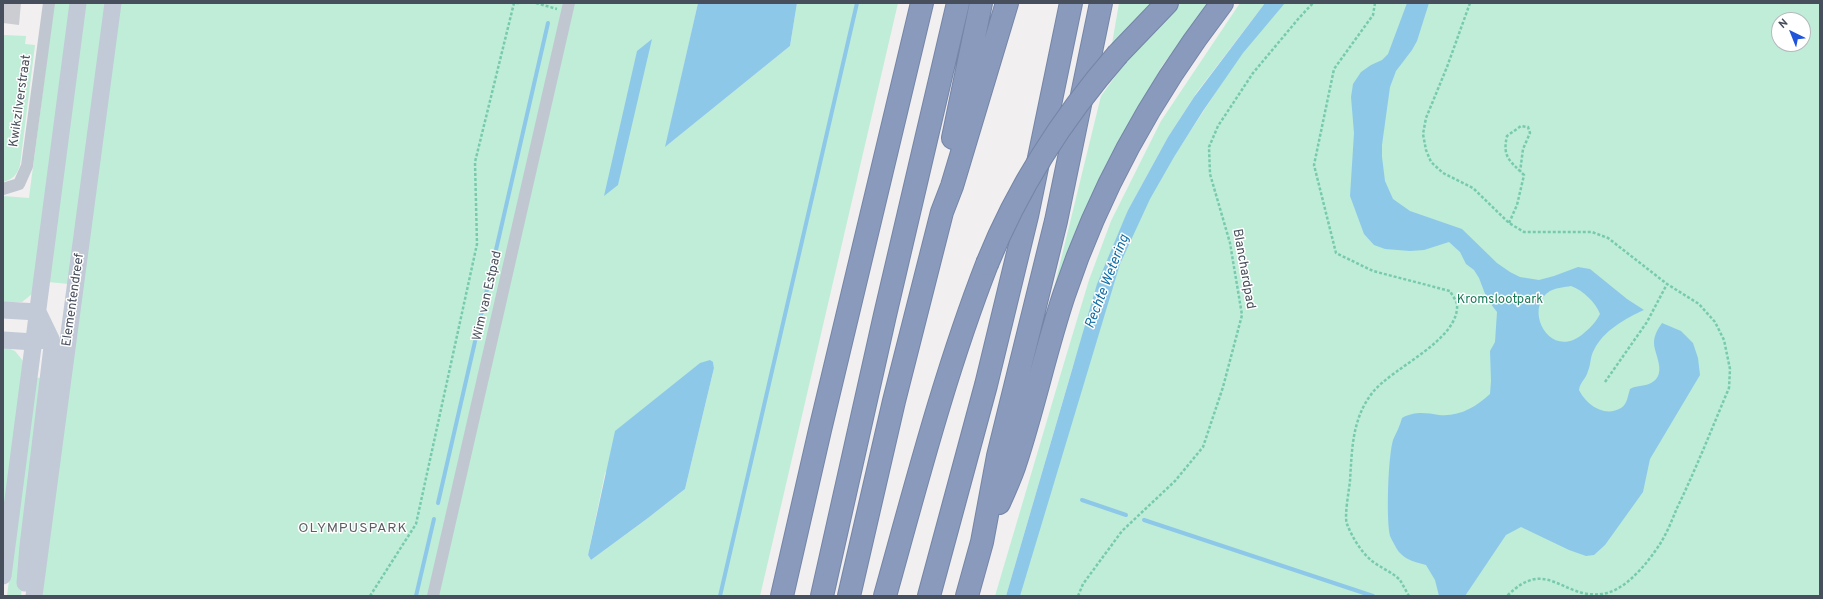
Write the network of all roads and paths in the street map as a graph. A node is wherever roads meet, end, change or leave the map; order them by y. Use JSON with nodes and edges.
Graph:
{"nodes":[{"id":1,"x":49,"y":3,"type":"edge"},
{"id":2,"x":78,"y":3,"type":"edge"},
{"id":3,"x":113,"y":3,"type":"edge"},
{"id":4,"x":519,"y":3,"type":"edge"},
{"id":5,"x":536,"y":3,"type":"edge"},
{"id":6,"x":922,"y":3,"type":"edge"},
{"id":7,"x":958,"y":3,"type":"edge"},
{"id":8,"x":981,"y":3,"type":"edge"},
{"id":9,"x":1007,"y":3,"type":"edge"},
{"id":10,"x":1071,"y":3,"type":"edge"},
{"id":11,"x":1101,"y":3,"type":"edge"},
{"id":12,"x":1167,"y":3,"type":"edge"},
{"id":13,"x":1222,"y":3,"type":"edge"},
{"id":14,"x":1313,"y":3,"type":"edge"},
{"id":15,"x":1375,"y":3,"type":"edge"},
{"id":16,"x":1470,"y":3,"type":"edge"},
{"id":17,"x":568,"y":7,"type":"edge"},
{"id":18,"x":1520,"y":172,"type":"junction"},
{"id":19,"x":3,"y":189,"type":"edge"},
{"id":20,"x":942,"y":212,"type":"junction"},
{"id":21,"x":1509,"y":223,"type":"junction"},
{"id":22,"x":1667,"y":284,"type":"junction"},
{"id":23,"x":3,"y":310,"type":"edge"},
{"id":24,"x":38,"y":312,"type":"junction"},
{"id":25,"x":70,"y":329,"type":"junction"},
{"id":26,"x":3,"y":340,"type":"edge"},
{"id":27,"x":51,"y":340,"type":"junction"},
{"id":28,"x":34,"y":342,"type":"junction"},
{"id":29,"x":1605,"y":382,"type":"dead end"},
{"id":30,"x":982,"y":542,"type":"junction"},
{"id":31,"x":3,"y":576,"type":"edge"},
{"id":32,"x":28,"y":596,"type":"edge"},
{"id":33,"x":34,"y":596,"type":"edge"},
{"id":34,"x":370,"y":596,"type":"edge"},
{"id":35,"x":433,"y":596,"type":"edge"},
{"id":36,"x":782,"y":596,"type":"edge"},
{"id":37,"x":822,"y":596,"type":"edge"},
{"id":38,"x":849,"y":596,"type":"edge"},
{"id":39,"x":885,"y":596,"type":"edge"},
{"id":40,"x":929,"y":596,"type":"edge"},
{"id":41,"x":967,"y":596,"type":"edge"},
{"id":42,"x":1078,"y":596,"type":"edge"},
{"id":43,"x":1409,"y":596,"type":"edge"},
{"id":44,"x":1507,"y":596,"type":"edge"}],
"edges":[{"from":1,"to":19,"type":"street","name":"Kwikzilverstraat"},
{"from":2,"to":24,"type":"main road"},
{"from":3,"to":25,"type":"main road","name":"Elementendreef"},
{"from":4,"to":34,"type":"path"},
{"from":5,"to":17,"type":"path"},
{"from":6,"to":36,"type":"highway"},
{"from":7,"to":37,"type":"highway"},
{"from":8,"to":20,"type":"highway"},
{"from":9,"to":20,"type":"highway"},
{"from":10,"to":40,"type":"highway"},
{"from":11,"to":30,"type":"highway"},
{"from":12,"to":39,"type":"highway","bridge":true},
{"from":13,"to":30,"type":"highway"},
{"from":14,"to":42,"type":"path","name":"Blanchardpad"},
{"from":15,"to":43,"type":"path"},
{"from":16,"to":21,"type":"path"},
{"from":17,"to":35,"type":"street","name":"Wim van Estpad"},
{"from":18,"to":18,"type":"path"},
{"from":18,"to":21,"type":"path"},
{"from":20,"to":38,"type":"highway"},
{"from":21,"to":22,"type":"path"},
{"from":22,"to":29,"type":"path"},
{"from":22,"to":44,"type":"path"},
{"from":23,"to":24,"type":"main road"},
{"from":24,"to":27,"type":"main road"},
{"from":24,"to":28,"type":"main road"},
{"from":25,"to":27,"type":"main road"},
{"from":25,"to":33,"type":"main road","name":"Elementendreef"},
{"from":26,"to":28,"type":"main road"},
{"from":27,"to":28,"type":"main road"},
{"from":27,"to":32,"type":"main road"},
{"from":28,"to":31,"type":"main road"},
{"from":30,"to":41,"type":"highway"}]}
